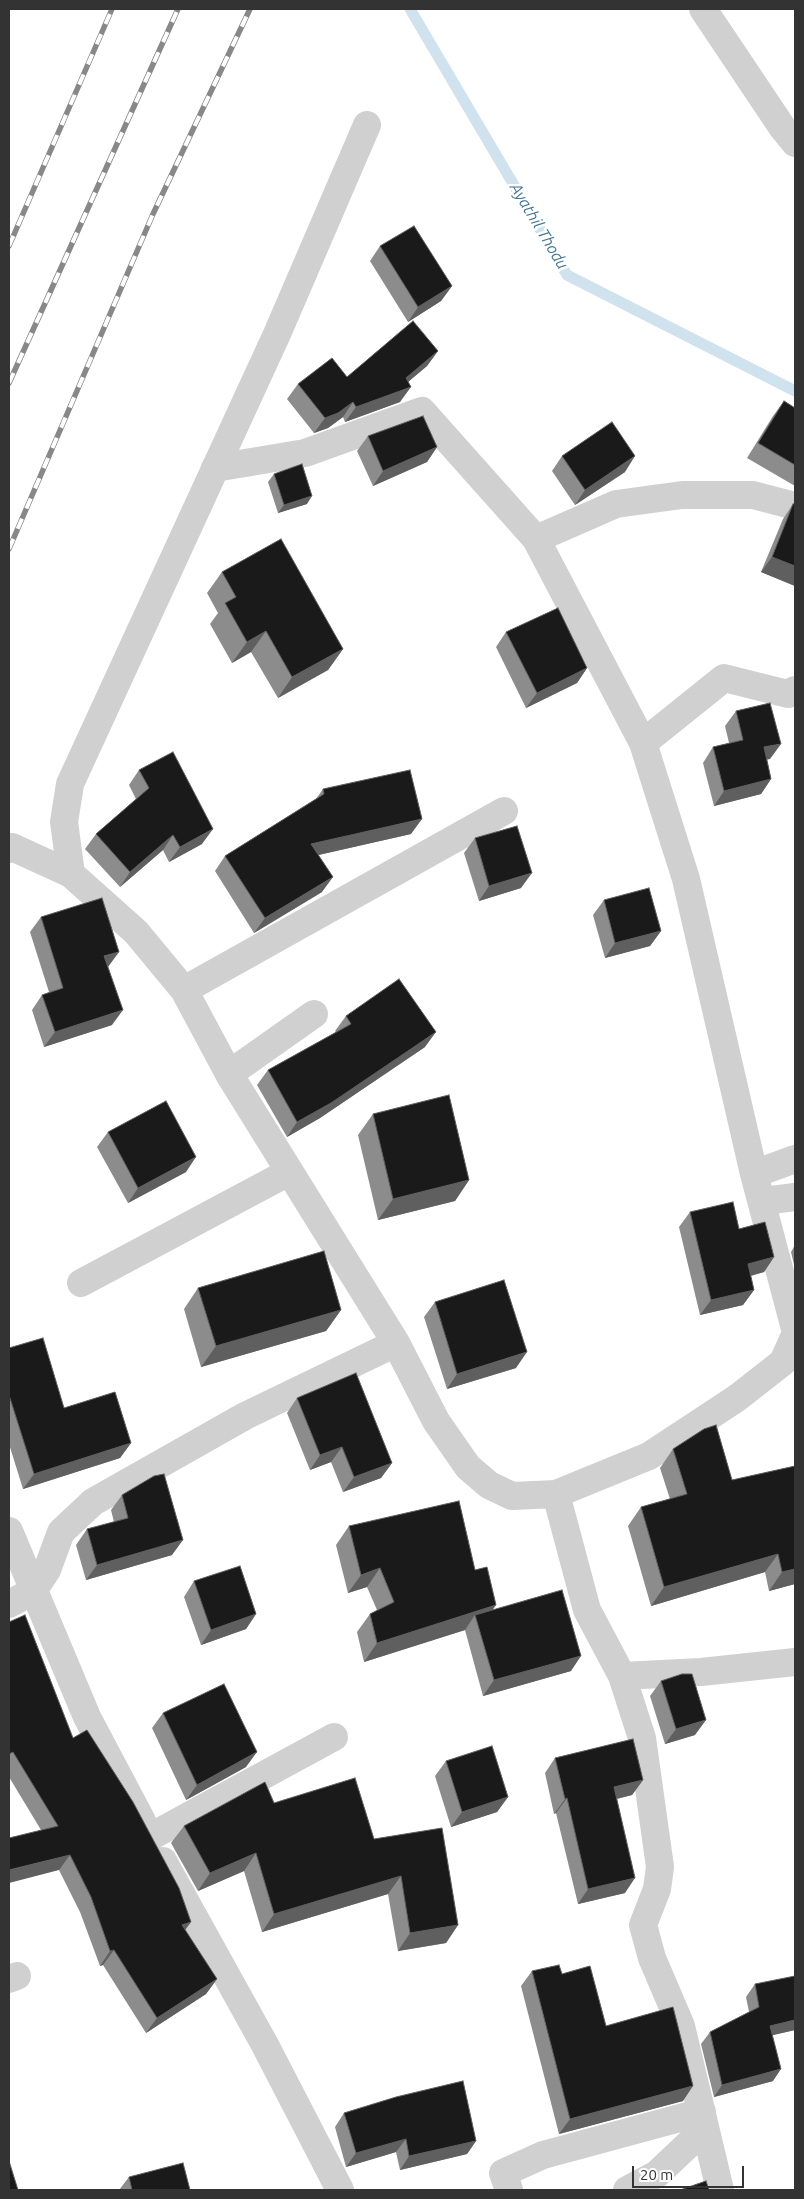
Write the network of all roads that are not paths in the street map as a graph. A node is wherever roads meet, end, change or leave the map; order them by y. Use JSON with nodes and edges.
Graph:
{"nodes":[{"id":1,"x":703,"y":9,"type":"edge"},
{"id":2,"x":367,"y":125,"type":"dead end"},
{"id":3,"x":795,"y":143,"type":"edge"},
{"id":4,"x":215,"y":468,"type":"junction"},
{"id":5,"x":795,"y":506,"type":"edge"},
{"id":6,"x":536,"y":539,"type":"junction"},
{"id":7,"x":795,"y":690,"type":"edge"},
{"id":8,"x":643,"y":743,"type":"junction"},
{"id":9,"x":504,"y":811,"type":"dead end"},
{"id":10,"x":9,"y":848,"type":"edge"},
{"id":11,"x":71,"y":874,"type":"junction"},
{"id":12,"x":184,"y":990,"type":"junction"},
{"id":13,"x":314,"y":1014,"type":"dead end"},
{"id":14,"x":229,"y":1074,"type":"junction"},
{"id":15,"x":795,"y":1159,"type":"edge"},
{"id":16,"x":289,"y":1172,"type":"junction"},
{"id":17,"x":754,"y":1174,"type":"junction"},
{"id":18,"x":795,"y":1197,"type":"edge"},
{"id":19,"x":763,"y":1201,"type":"junction"},
{"id":20,"x":82,"y":1283,"type":"dead end"},
{"id":21,"x":795,"y":1329,"type":"edge"},
{"id":22,"x":795,"y":1335,"type":"edge"},
{"id":23,"x":396,"y":1343,"type":"junction"},
{"id":24,"x":556,"y":1494,"type":"junction"},
{"id":25,"x":9,"y":1530,"type":"edge"},
{"id":26,"x":33,"y":1591,"type":"junction"},
{"id":27,"x":9,"y":1604,"type":"edge"},
{"id":28,"x":795,"y":1662,"type":"edge"},
{"id":29,"x":622,"y":1676,"type":"junction"},
{"id":30,"x":334,"y":1737,"type":"dead end"},
{"id":31,"x":150,"y":1837,"type":"junction"},
{"id":32,"x":702,"y":2112,"type":"junction"},
{"id":33,"x":340,"y":2190,"type":"edge"},
{"id":34,"x":509,"y":2190,"type":"edge"},
{"id":35,"x":627,"y":2190,"type":"edge"},
{"id":36,"x":720,"y":2190,"type":"edge"}],
"edges":[{"from":1,"to":3,"type":"street"},
{"from":2,"to":4,"type":"street"},
{"from":4,"to":6,"type":"street"},
{"from":4,"to":11,"type":"street"},
{"from":5,"to":6,"type":"street"},
{"from":6,"to":8,"type":"street"},
{"from":7,"to":8,"type":"street"},
{"from":8,"to":17,"type":"street"},
{"from":9,"to":12,"type":"street"},
{"from":10,"to":11,"type":"street"},
{"from":11,"to":12,"type":"street"},
{"from":12,"to":14,"type":"street"},
{"from":13,"to":14,"type":"street"},
{"from":14,"to":16,"type":"street"},
{"from":15,"to":17,"type":"street"},
{"from":16,"to":20,"type":"street"},
{"from":16,"to":23,"type":"street"},
{"from":17,"to":19,"type":"street"},
{"from":18,"to":19,"type":"street"},
{"from":19,"to":21,"type":"street"},
{"from":22,"to":24,"type":"street"},
{"from":23,"to":24,"type":"street"},
{"from":23,"to":26,"type":"street"},
{"from":24,"to":29,"type":"street"},
{"from":25,"to":26,"type":"street"},
{"from":26,"to":27,"type":"street"},
{"from":26,"to":31,"type":"street"},
{"from":28,"to":29,"type":"street"},
{"from":29,"to":32,"type":"street"},
{"from":30,"to":31,"type":"street"},
{"from":31,"to":33,"type":"street"},
{"from":32,"to":34,"type":"street"},
{"from":32,"to":35,"type":"street"},
{"from":32,"to":36,"type":"street"}]}
